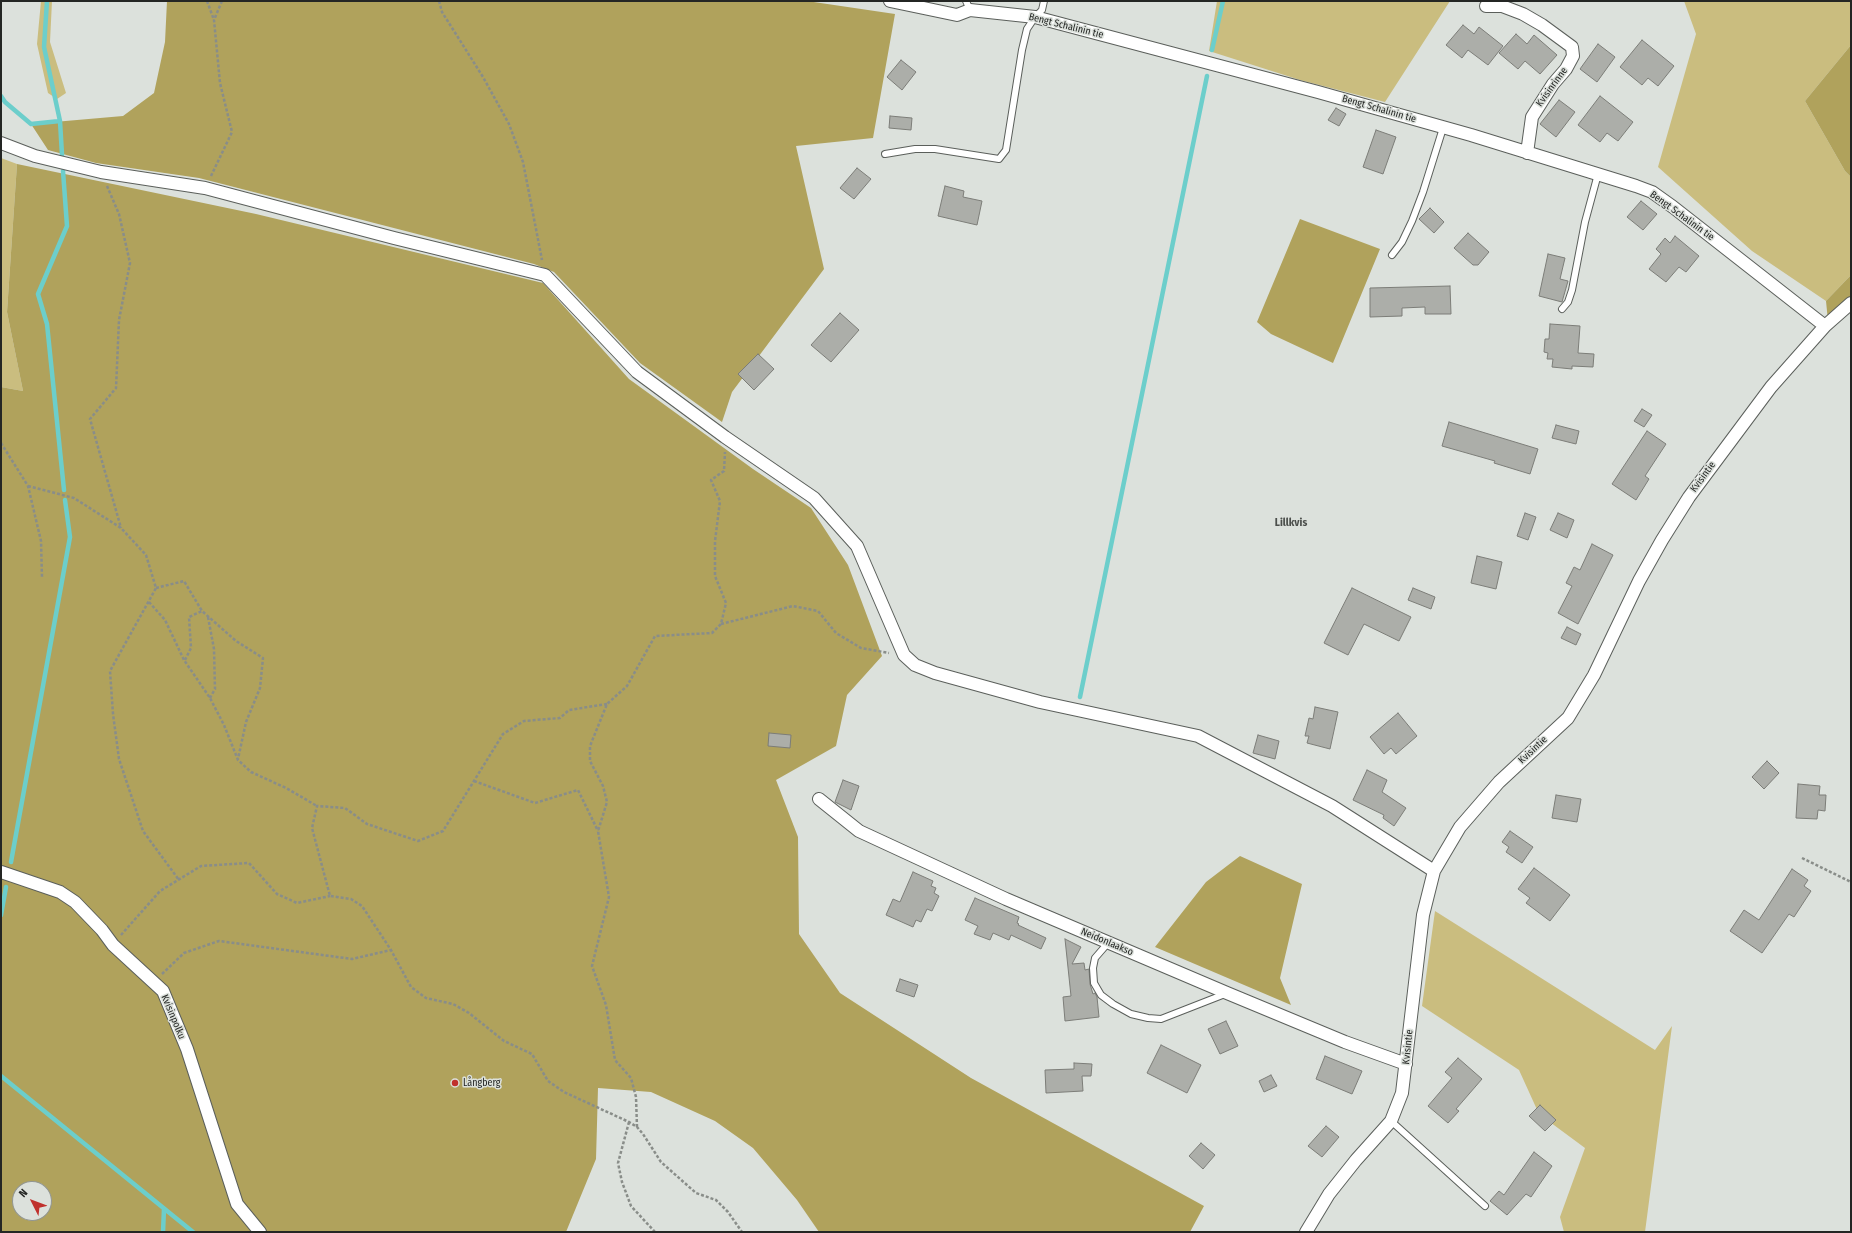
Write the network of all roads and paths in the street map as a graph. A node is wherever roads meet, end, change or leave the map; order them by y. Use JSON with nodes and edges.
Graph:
{"nodes":[{"id":1,"x":207,"y":1,"type":"edge"},
{"id":2,"x":222,"y":1,"type":"edge"},
{"id":3,"x":439,"y":1,"type":"edge"},
{"id":4,"x":890,"y":1,"type":"edge"},
{"id":5,"x":1044,"y":1,"type":"edge"},
{"id":6,"x":968,"y":5,"type":"edge"},
{"id":7,"x":1486,"y":6,"type":"dead end"},
{"id":8,"x":1035,"y":17,"type":"junction"},
{"id":9,"x":214,"y":20,"type":"junction"},
{"id":10,"x":1443,"y":128,"type":"junction"},
{"id":11,"x":1,"y":144,"type":"edge"},
{"id":12,"x":1527,"y":153,"type":"junction"},
{"id":13,"x":885,"y":154,"type":"dead end"},
{"id":14,"x":101,"y":172,"type":"junction"},
{"id":15,"x":1598,"y":174,"type":"junction"},
{"id":16,"x":206,"y":188,"type":"junction"},
{"id":17,"x":1392,"y":255,"type":"dead end"},
{"id":18,"x":545,"y":275,"type":"junction"},
{"id":19,"x":1851,"y":303,"type":"edge"},
{"id":20,"x":1562,"y":309,"type":"dead end"},
{"id":21,"x":1825,"y":326,"type":"junction"},
{"id":22,"x":725,"y":437,"type":"junction"},
{"id":23,"x":1,"y":443,"type":"edge"},
{"id":24,"x":28,"y":486,"type":"junction"},
{"id":25,"x":121,"y":528,"type":"junction"},
{"id":26,"x":42,"y":578,"type":"dead end"},
{"id":27,"x":156,"y":588,"type":"junction"},
{"id":28,"x":149,"y":602,"type":"junction"},
{"id":29,"x":202,"y":611,"type":"junction"},
{"id":30,"x":208,"y":616,"type":"junction"},
{"id":31,"x":721,"y":624,"type":"junction"},
{"id":32,"x":904,"y":655,"type":"junction"},
{"id":33,"x":184,"y":660,"type":"junction"},
{"id":34,"x":210,"y":698,"type":"junction"},
{"id":35,"x":607,"y":704,"type":"junction"},
{"id":36,"x":238,"y":760,"type":"junction"},
{"id":37,"x":474,"y":781,"type":"junction"},
{"id":38,"x":819,"y":799,"type":"dead end"},
{"id":39,"x":317,"y":806,"type":"junction"},
{"id":40,"x":598,"y":831,"type":"junction"},
{"id":41,"x":1802,"y":858,"type":"dead end"},
{"id":42,"x":1434,"y":871,"type":"junction"},
{"id":43,"x":1,"y":872,"type":"edge"},
{"id":44,"x":179,"y":880,"type":"junction"},
{"id":45,"x":1851,"y":882,"type":"edge"},
{"id":46,"x":330,"y":896,"type":"junction"},
{"id":47,"x":1108,"y":943,"type":"junction"},
{"id":48,"x":113,"y":945,"type":"junction"},
{"id":49,"x":391,"y":950,"type":"junction"},
{"id":50,"x":153,"y":982,"type":"junction"},
{"id":51,"x":1227,"y":993,"type":"junction"},
{"id":52,"x":1406,"y":1064,"type":"junction"},
{"id":53,"x":1391,"y":1121,"type":"junction"},
{"id":54,"x":629,"y":1122,"type":"junction"},
{"id":55,"x":637,"y":1127,"type":"junction"},
{"id":56,"x":1485,"y":1206,"type":"dead end"},
{"id":57,"x":260,"y":1232,"type":"edge"},
{"id":58,"x":655,"y":1232,"type":"edge"},
{"id":59,"x":742,"y":1232,"type":"edge"},
{"id":60,"x":1306,"y":1232,"type":"edge"}],
"edges":[{"from":1,"to":9,"type":"path"},
{"from":2,"to":9,"type":"path"},
{"from":3,"to":18,"type":"path"},
{"from":4,"to":6,"type":"street","name":"Bengt Schalinin tie"},
{"from":5,"to":8,"type":"lane"},
{"from":6,"to":8,"type":"street","name":"Bengt Schalinin tie"},
{"from":7,"to":12,"type":"street","name":"Kvisinrinne"},
{"from":8,"to":10,"type":"street","name":"Bengt Schalinin tie"},
{"from":8,"to":13,"type":"lane"},
{"from":9,"to":16,"type":"path"},
{"from":10,"to":12,"type":"street","name":"Bengt Schalinin tie"},
{"from":10,"to":17,"type":"lane"},
{"from":11,"to":14,"type":"street"},
{"from":12,"to":15,"type":"street","name":"Bengt Schalinin tie"},
{"from":14,"to":16,"type":"street"},
{"from":14,"to":25,"type":"path"},
{"from":15,"to":20,"type":"lane"},
{"from":15,"to":21,"type":"street","name":"Bengt Schalinin tie"},
{"from":16,"to":18,"type":"street"},
{"from":18,"to":22,"type":"street"},
{"from":19,"to":21,"type":"street","name":"Kvisintie"},
{"from":21,"to":42,"type":"street","name":"Kvisintie"},
{"from":22,"to":31,"type":"path"},
{"from":22,"to":32,"type":"street"},
{"from":23,"to":24,"type":"path"},
{"from":24,"to":25,"type":"path"},
{"from":24,"to":26,"type":"path"},
{"from":25,"to":27,"type":"path"},
{"from":27,"to":28,"type":"path"},
{"from":27,"to":29,"type":"path"},
{"from":28,"to":33,"type":"path"},
{"from":28,"to":44,"type":"path"},
{"from":29,"to":30,"type":"path"},
{"from":29,"to":33,"type":"path"},
{"from":30,"to":34,"type":"path"},
{"from":30,"to":36,"type":"path"},
{"from":31,"to":32,"type":"path"},
{"from":31,"to":35,"type":"path"},
{"from":32,"to":42,"type":"street"},
{"from":33,"to":34,"type":"path"},
{"from":34,"to":36,"type":"path"},
{"from":35,"to":37,"type":"path"},
{"from":35,"to":40,"type":"path"},
{"from":36,"to":39,"type":"path"},
{"from":37,"to":39,"type":"path"},
{"from":37,"to":40,"type":"path"},
{"from":38,"to":47,"type":"street","name":"Neidonlaakso"},
{"from":39,"to":46,"type":"path"},
{"from":40,"to":55,"type":"path"},
{"from":41,"to":45,"type":"path"},
{"from":42,"to":52,"type":"street","name":"Kvisintie"},
{"from":43,"to":48,"type":"street","name":"Kvisinpolku"},
{"from":44,"to":46,"type":"path"},
{"from":44,"to":48,"type":"path"},
{"from":46,"to":49,"type":"path"},
{"from":47,"to":51,"type":"street","name":"Neidonlaakso"},
{"from":47,"to":51,"type":"lane"},
{"from":48,"to":50,"type":"street","name":"Kvisinpolku"},
{"from":49,"to":50,"type":"path"},
{"from":49,"to":54,"type":"path"},
{"from":50,"to":57,"type":"street","name":"Kvisinpolku"},
{"from":51,"to":52,"type":"street","name":"Neidonlaakso"},
{"from":52,"to":53,"type":"street","name":"Kvisintie"},
{"from":53,"to":56,"type":"lane"},
{"from":53,"to":60,"type":"street","name":"Kvisintie"},
{"from":54,"to":55,"type":"path"},
{"from":54,"to":58,"type":"path"},
{"from":55,"to":59,"type":"path"}]}
